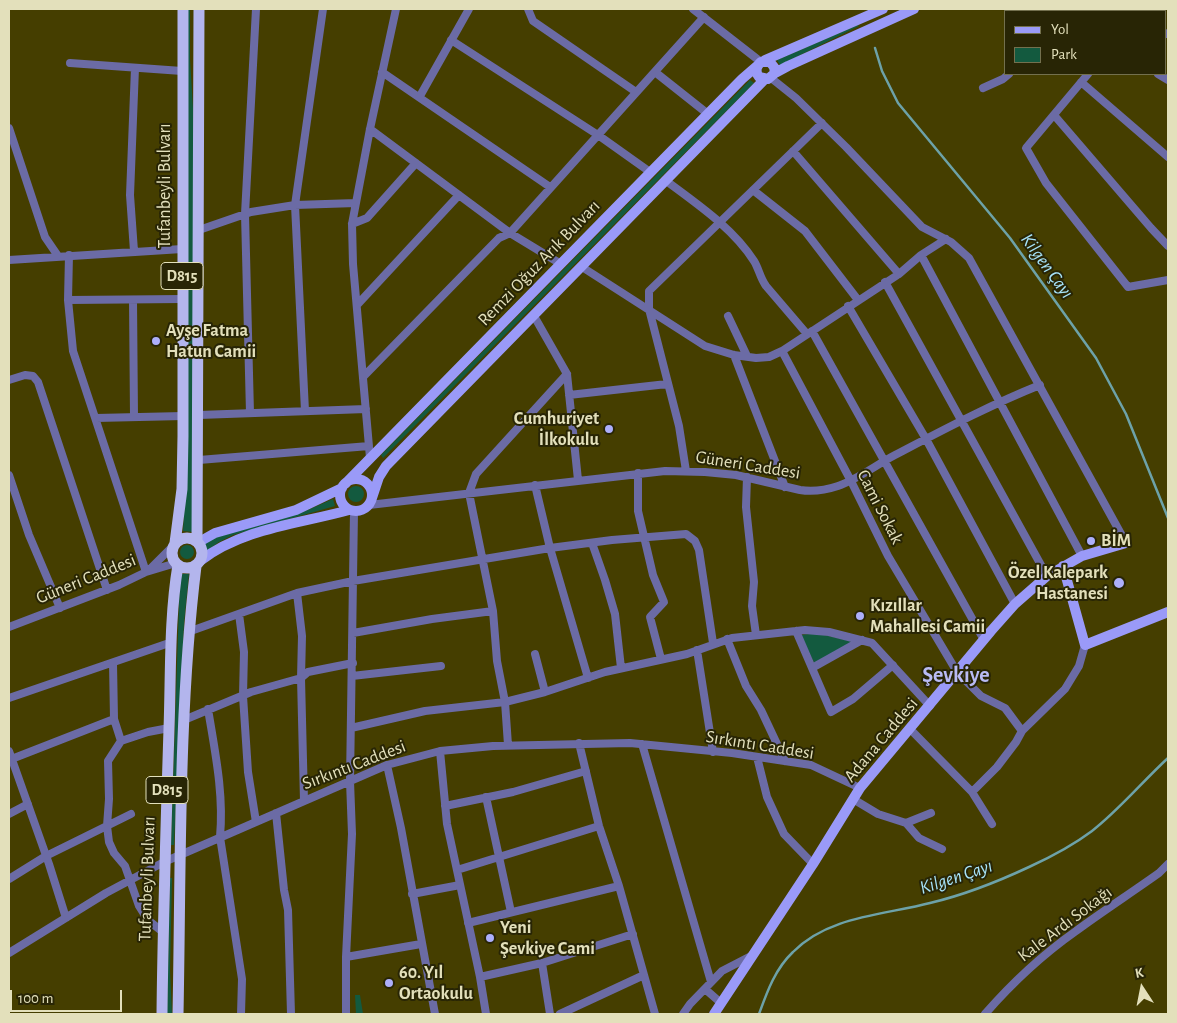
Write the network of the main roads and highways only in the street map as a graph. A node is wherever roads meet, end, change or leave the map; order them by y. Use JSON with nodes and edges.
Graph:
{"nodes":[{"id":1,"x":182,"y":9,"type":"edge"},
{"id":2,"x":199,"y":9,"type":"edge"},
{"id":3,"x":883,"y":9,"type":"edge"},
{"id":4,"x":914,"y":9,"type":"edge"},
{"id":5,"x":761,"y":63,"type":"junction"},
{"id":6,"x":770,"y":77,"type":"junction"},
{"id":7,"x":343,"y":486,"type":"junction"},
{"id":8,"x":370,"y":503,"type":"junction"},
{"id":9,"x":352,"y":511,"type":"junction"},
{"id":10,"x":198,"y":541,"type":"junction"},
{"id":11,"x":1126,"y":543,"type":"road end"},
{"id":12,"x":174,"y":544,"type":"junction"},
{"id":13,"x":198,"y":563,"type":"junction"},
{"id":14,"x":177,"y":564,"type":"junction"},
{"id":15,"x":1064,"y":566,"type":"junction"},
{"id":16,"x":1168,"y":612,"type":"edge"},
{"id":17,"x":775,"y":921,"type":"junction"},
{"id":18,"x":162,"y":1014,"type":"edge"},
{"id":19,"x":178,"y":1014,"type":"edge"},
{"id":20,"x":714,"y":1014,"type":"edge"},
{"id":21,"x":722,"y":1014,"type":"edge"}],
"edges":[{"from":1,"to":12,"type":"highway","name":"Tufanbeyli Bulvarı","number":"D815"},
{"from":2,"to":10,"type":"highway","name":"Tufanbeyli Bulvarı","number":"D815"},
{"from":3,"to":5,"type":"main road","name":"Remzi Oğuz Arık Bulvarı"},
{"from":4,"to":6,"type":"main road","name":"Remzi Oğuz Arık Bulvarı"},
{"from":5,"to":6,"type":"main road"},
{"from":5,"to":6,"type":"main road"},
{"from":5,"to":7,"type":"main road","name":"Remzi Oğuz Arık Bulvarı"},
{"from":6,"to":8,"type":"main road","name":"Remzi Oğuz Arık Bulvarı"},
{"from":7,"to":8,"type":"main road"},
{"from":7,"to":9,"type":"main road"},
{"from":7,"to":10,"type":"main road"},
{"from":8,"to":9,"type":"main road","name":"Güneri Caddesi"},
{"from":9,"to":13,"type":"main road","name":"Güneri Caddesi"},
{"from":10,"to":12,"type":"highway"},
{"from":10,"to":13,"type":"highway","name":"Tufanbeyli Bulvarı"},
{"from":11,"to":15,"type":"main road","name":"Adana Caddesi"},
{"from":12,"to":14,"type":"highway","name":"Tufanbeyli Bulvarı"},
{"from":13,"to":14,"type":"highway"},
{"from":13,"to":19,"type":"highway","name":"Tufanbeyli Bulvarı","number":"D815"},
{"from":14,"to":18,"type":"highway","name":"Tufanbeyli Bulvarı","number":"D815"},
{"from":15,"to":16,"type":"main road"},
{"from":15,"to":17,"type":"main road","name":"Adana Caddesi"},
{"from":17,"to":20,"type":"main road","name":"Adana Caddesi"},
{"from":17,"to":21,"type":"main road"}]}
